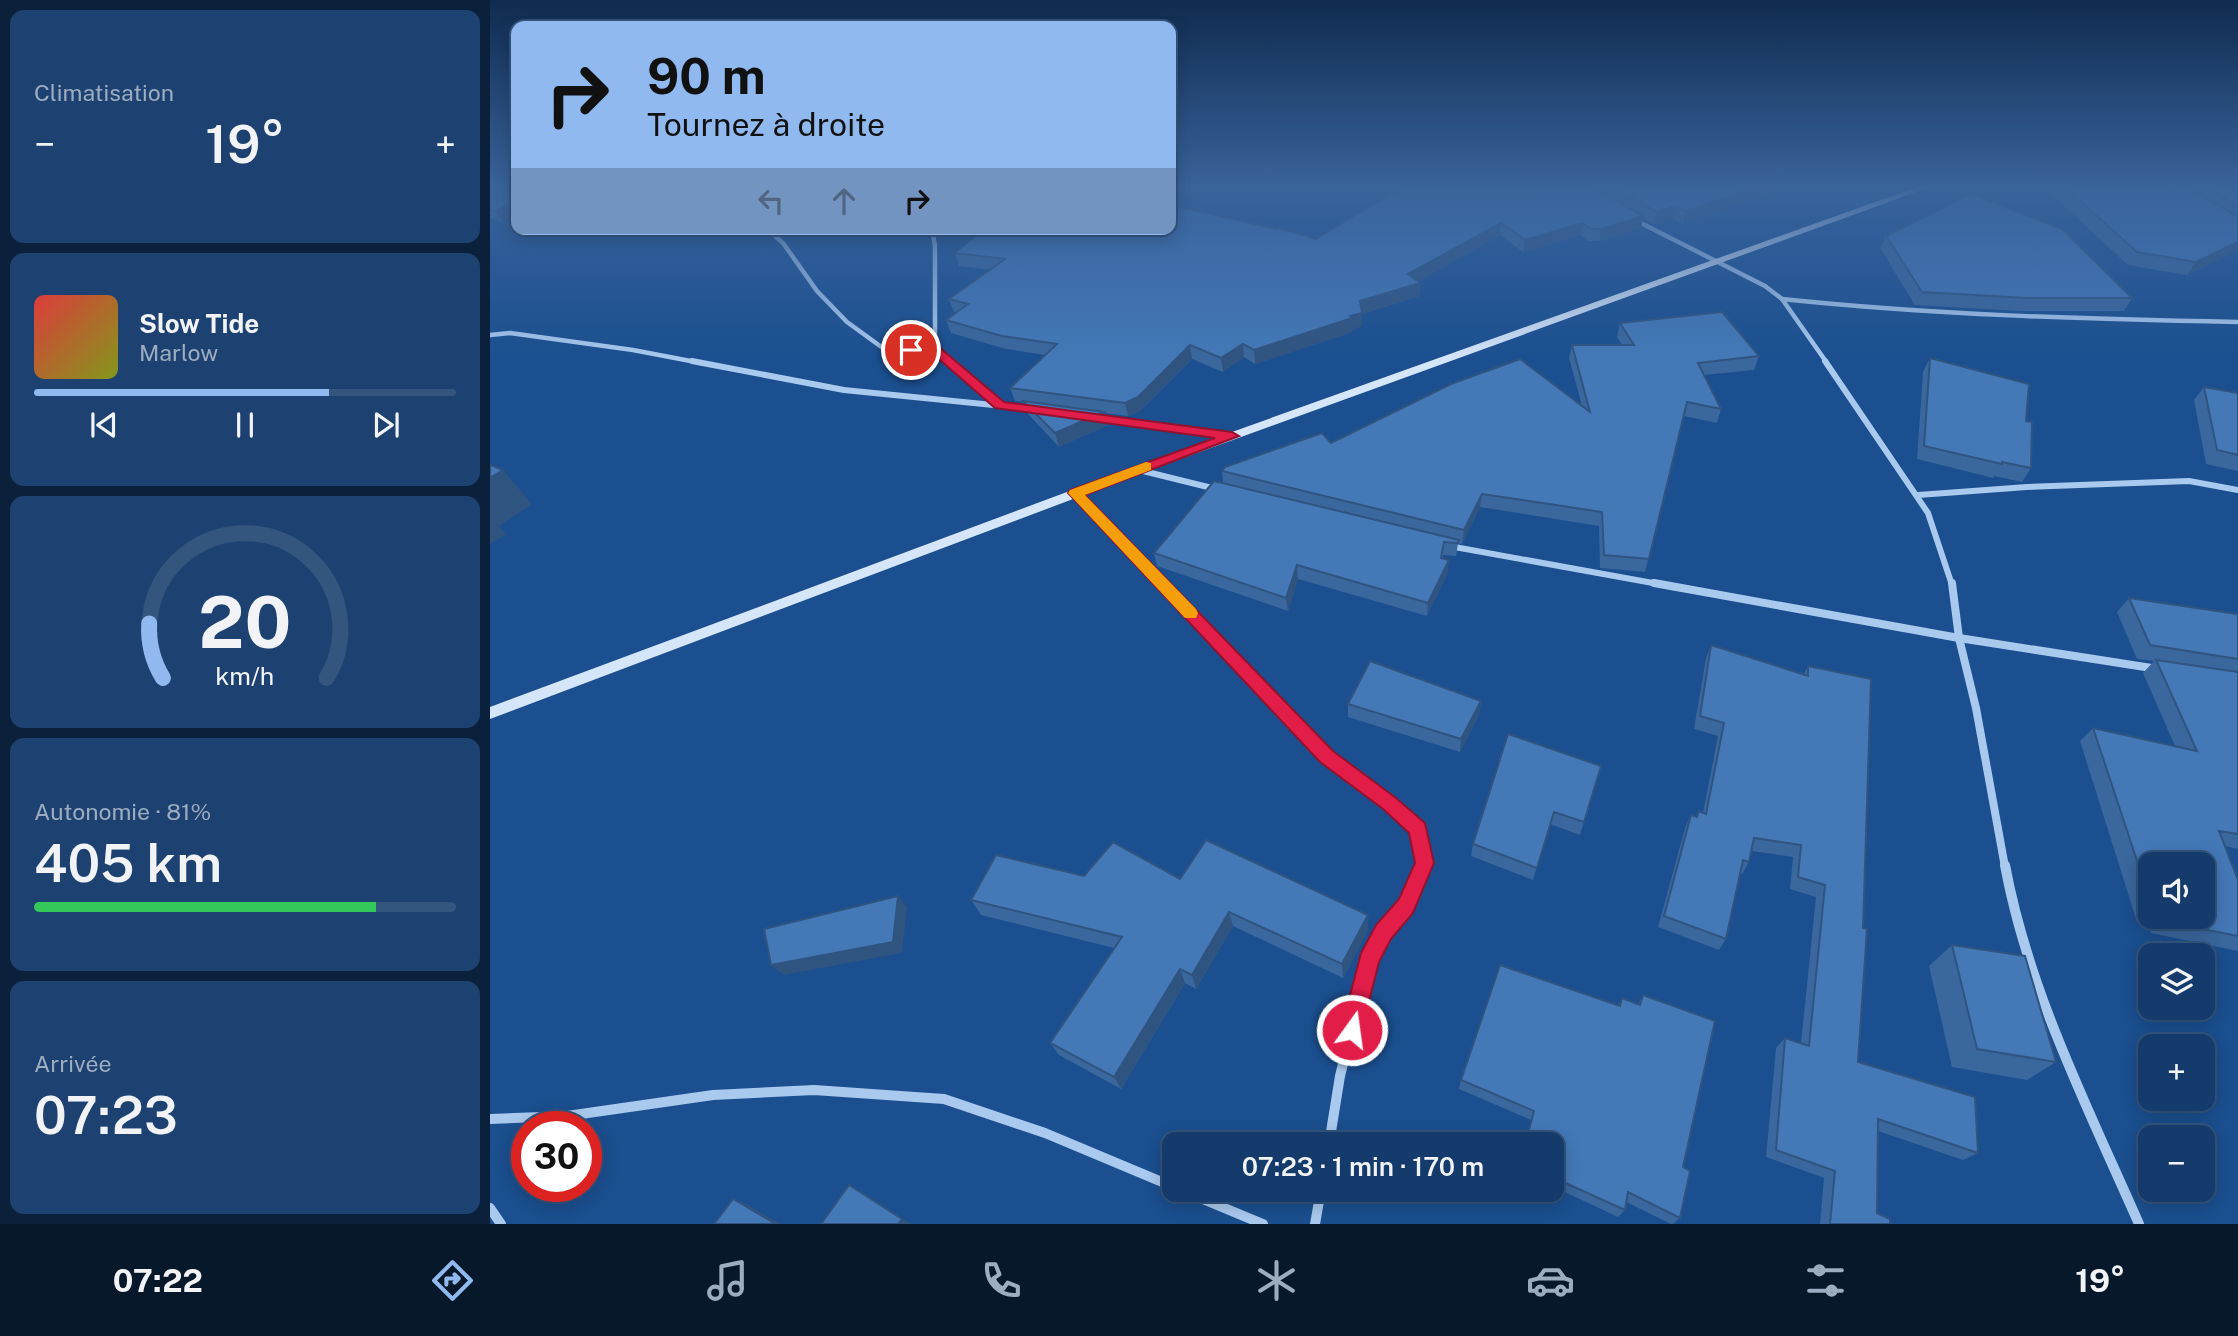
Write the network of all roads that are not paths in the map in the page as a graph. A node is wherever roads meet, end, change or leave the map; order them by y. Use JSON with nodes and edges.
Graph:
{"nodes":[{"id":1,"x":784,"y":244,"type":"edge"},
{"id":2,"x":935,"y":244,"type":"edge"},
{"id":3,"x":1683,"y":244,"type":"edge"},
{"id":4,"x":1771,"y":244,"type":"edge"},
{"id":5,"x":1720,"y":263,"type":"junction"},
{"id":6,"x":1782,"y":299,"type":"junction"},
{"id":7,"x":2238,"y":322,"type":"edge"},
{"id":8,"x":490,"y":335,"type":"edge"},
{"id":9,"x":935,"y":349,"type":"junction"},
{"id":10,"x":1000,"y":405,"type":"junction"},
{"id":11,"x":1040,"y":410,"type":"edge"},
{"id":12,"x":1095,"y":417,"type":"edge"},
{"id":13,"x":1232,"y":436,"type":"junction"},
{"id":14,"x":1138,"y":470,"type":"junction"},
{"id":15,"x":2238,"y":490,"type":"edge"},
{"id":16,"x":1228,"y":492,"type":"edge"},
{"id":17,"x":1075,"y":493,"type":"junction"},
{"id":18,"x":1918,"y":495,"type":"junction"},
{"id":19,"x":1442,"y":544,"type":"edge"},
{"id":20,"x":1959,"y":638,"type":"junction"},
{"id":21,"x":2169,"y":670,"type":"edge"},
{"id":22,"x":490,"y":713,"type":"edge"},
{"id":23,"x":490,"y":1119,"type":"edge"},
{"id":24,"x":1331,"y":1132,"type":"edge"},
{"id":25,"x":1162,"y":1182,"type":"edge"},
{"id":26,"x":1210,"y":1202,"type":"edge"},
{"id":27,"x":1319,"y":1202,"type":"edge"},
{"id":28,"x":490,"y":1208,"type":"edge"},
{"id":29,"x":501,"y":1224,"type":"edge"},
{"id":30,"x":1263,"y":1224,"type":"edge"},
{"id":31,"x":1315,"y":1224,"type":"edge"},
{"id":32,"x":2138,"y":1224,"type":"edge"}],
"edges":[{"from":1,"to":9,"type":"street"},
{"from":2,"to":9,"type":"street"},
{"from":3,"to":5,"type":"street"},
{"from":4,"to":5,"type":"street"},
{"from":5,"to":6,"type":"street"},
{"from":5,"to":13,"type":"street"},
{"from":6,"to":7,"type":"street"},
{"from":6,"to":18,"type":"street"},
{"from":8,"to":10,"type":"street"},
{"from":9,"to":10,"type":"street"},
{"from":10,"to":11,"type":"street"},
{"from":12,"to":13,"type":"street"},
{"from":13,"to":14,"type":"street"},
{"from":14,"to":16,"type":"street"},
{"from":14,"to":17,"type":"street"},
{"from":15,"to":18,"type":"street"},
{"from":17,"to":22,"type":"street"},
{"from":17,"to":24,"type":"street"},
{"from":18,"to":20,"type":"street"},
{"from":19,"to":20,"type":"street"},
{"from":20,"to":21,"type":"street"},
{"from":20,"to":32,"type":"street"},
{"from":23,"to":25,"type":"street"},
{"from":26,"to":30,"type":"street"},
{"from":27,"to":31,"type":"street"},
{"from":28,"to":29,"type":"street"}]}
